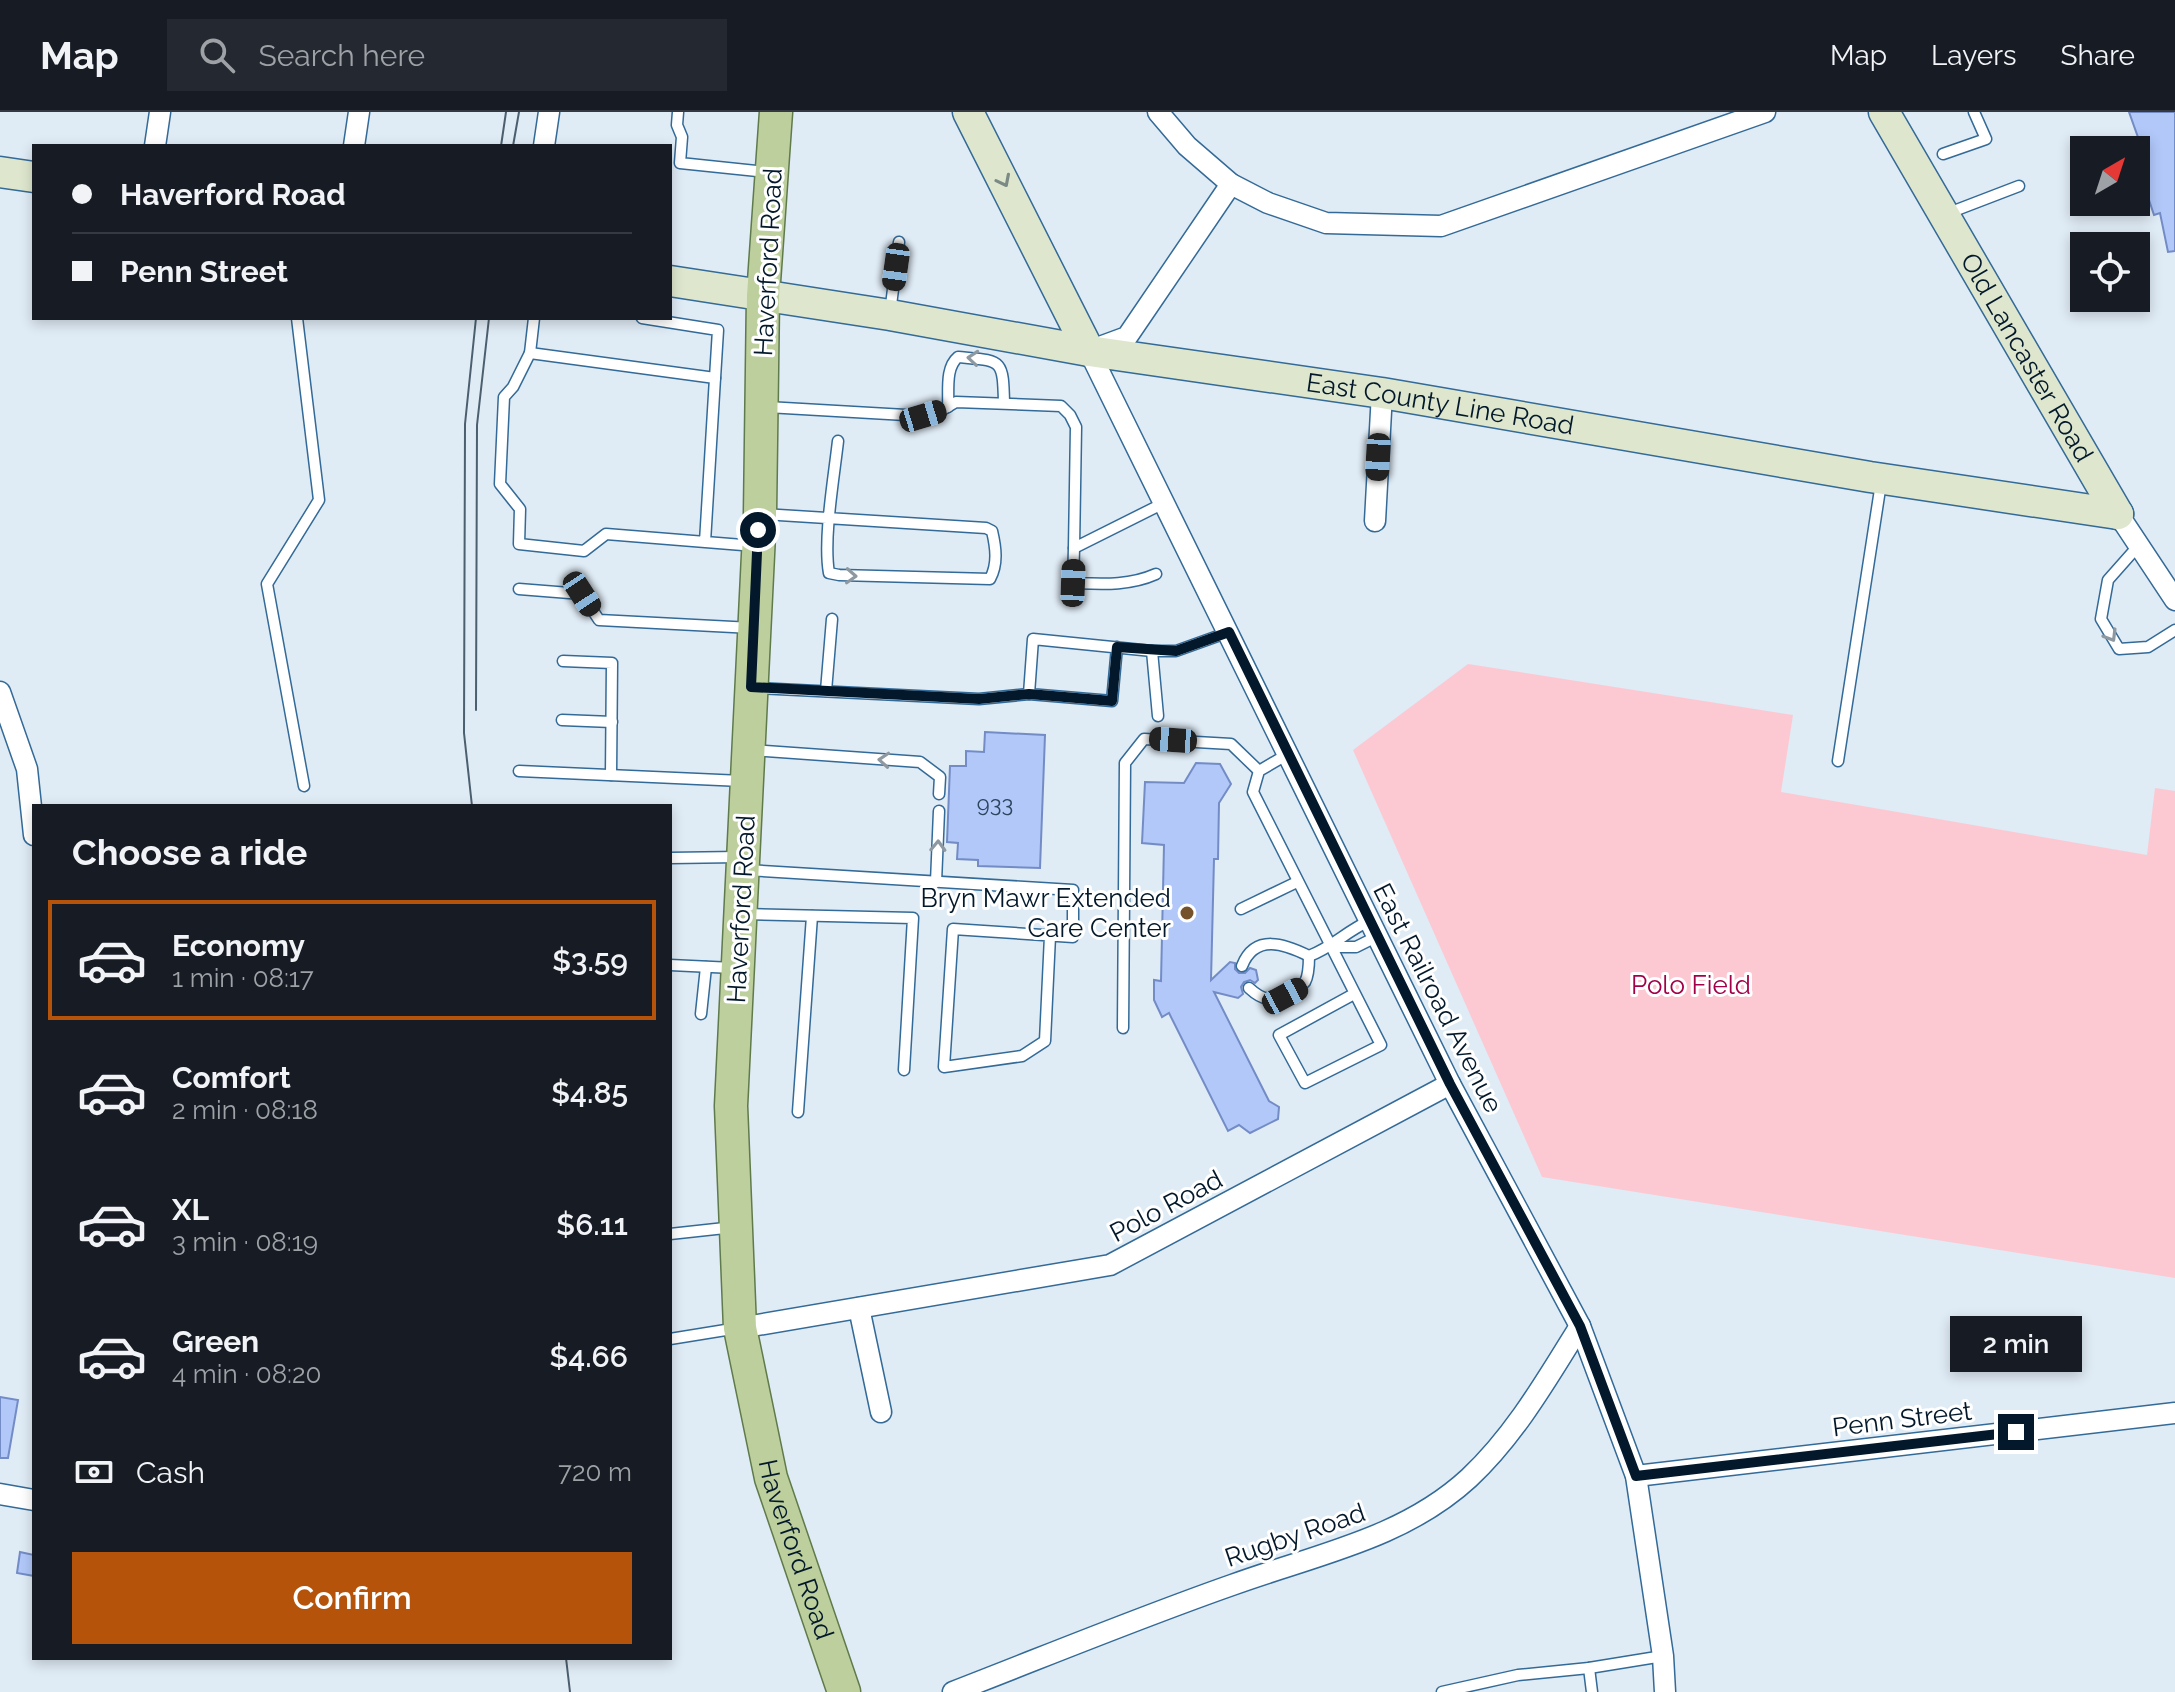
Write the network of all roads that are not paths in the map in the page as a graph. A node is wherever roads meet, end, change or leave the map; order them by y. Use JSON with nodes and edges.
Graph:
{"nodes":[{"id":1,"x":160,"y":112,"type":"edge"},
{"id":2,"x":359,"y":112,"type":"edge"},
{"id":3,"x":549,"y":112,"type":"edge"},
{"id":4,"x":678,"y":112,"type":"edge"},
{"id":5,"x":776,"y":112,"type":"edge"},
{"id":6,"x":968,"y":112,"type":"edge"},
{"id":7,"x":1158,"y":112,"type":"edge"},
{"id":8,"x":1765,"y":112,"type":"edge"},
{"id":9,"x":1884,"y":112,"type":"edge"},
{"id":10,"x":1974,"y":112,"type":"edge"},
{"id":11,"x":155,"y":144,"type":"edge"},
{"id":12,"x":354,"y":144,"type":"edge"},
{"id":13,"x":544,"y":144,"type":"edge"},
{"id":14,"x":1943,"y":154,"type":"dead end"},
{"id":15,"x":0,"y":172,"type":"edge"},
{"id":16,"x":773,"y":172,"type":"junction"},
{"id":17,"x":32,"y":177,"type":"edge"},
{"id":18,"x":1231,"y":184,"type":"junction"},
{"id":19,"x":2019,"y":186,"type":"dead end"},
{"id":20,"x":1944,"y":214,"type":"junction"},
{"id":21,"x":899,"y":242,"type":"dead end"},
{"id":22,"x":672,"y":281,"type":"edge"},
{"id":23,"x":763,"y":296,"type":"junction"},
{"id":24,"x":890,"y":315,"type":"junction"},
{"id":25,"x":297,"y":320,"type":"edge"},
{"id":26,"x":534,"y":320,"type":"edge"},
{"id":27,"x":655,"y":320,"type":"edge"},
{"id":28,"x":1089,"y":351,"type":"junction"},
{"id":29,"x":530,"y":353,"type":"junction"},
{"id":30,"x":715,"y":378,"type":"junction"},
{"id":31,"x":1382,"y":393,"type":"junction"},
{"id":32,"x":1004,"y":403,"type":"junction"},
{"id":33,"x":763,"y":407,"type":"junction"},
{"id":34,"x":948,"y":407,"type":"junction"},
{"id":35,"x":838,"y":441,"type":"dead end"},
{"id":36,"x":1882,"y":479,"type":"junction"},
{"id":37,"x":1164,"y":503,"type":"junction"},
{"id":38,"x":760,"y":514,"type":"junction"},
{"id":39,"x":2118,"y":514,"type":"junction"},
{"id":40,"x":831,"y":517,"type":"junction"},
{"id":41,"x":1375,"y":521,"type":"dead end"},
{"id":42,"x":705,"y":542,"type":"junction"},
{"id":43,"x":2139,"y":545,"type":"junction"},
{"id":44,"x":757,"y":546,"type":"junction"},
{"id":45,"x":1074,"y":548,"type":"junction"},
{"id":46,"x":1156,"y":574,"type":"dead end"},
{"id":47,"x":519,"y":589,"type":"dead end"},
{"id":48,"x":2175,"y":600,"type":"edge"},
{"id":49,"x":832,"y":619,"type":"dead end"},
{"id":50,"x":754,"y":628,"type":"junction"},
{"id":51,"x":2175,"y":630,"type":"edge"},
{"id":52,"x":1229,"y":632,"type":"junction"},
{"id":53,"x":1117,"y":647,"type":"junction"},
{"id":54,"x":1152,"y":651,"type":"junction"},
{"id":55,"x":563,"y":661,"type":"dead end"},
{"id":56,"x":751,"y":687,"type":"junction"},
{"id":57,"x":826,"y":691,"type":"junction"},
{"id":58,"x":0,"y":692,"type":"edge"},
{"id":59,"x":1029,"y":694,"type":"junction"},
{"id":60,"x":1158,"y":716,"type":"dead end"},
{"id":61,"x":562,"y":720,"type":"dead end"},
{"id":62,"x":612,"y":722,"type":"junction"},
{"id":63,"x":1289,"y":754,"type":"junction"},
{"id":64,"x":1838,"y":761,"type":"dead end"},
{"id":65,"x":748,"y":765,"type":"junction"},
{"id":66,"x":519,"y":771,"type":"dead end"},
{"id":67,"x":1259,"y":771,"type":"junction"},
{"id":68,"x":611,"y":775,"type":"junction"},
{"id":69,"x":304,"y":786,"type":"dead end"},
{"id":70,"x":939,"y":794,"type":"dead end"},
{"id":71,"x":939,"y":811,"type":"dead end"},
{"id":72,"x":32,"y":816,"type":"edge"},
{"id":73,"x":672,"y":858,"type":"edge"},
{"id":74,"x":744,"y":863,"type":"junction"},
{"id":75,"x":936,"y":882,"type":"junction"},
{"id":76,"x":1297,"y":882,"type":"junction"},
{"id":77,"x":1241,"y":909,"type":"dead end"},
{"id":78,"x":742,"y":914,"type":"junction"},
{"id":79,"x":812,"y":916,"type":"junction"},
{"id":80,"x":1372,"y":929,"type":"junction"},
{"id":81,"x":1050,"y":936,"type":"junction"},
{"id":82,"x":1332,"y":947,"type":"junction"},
{"id":83,"x":1309,"y":956,"type":"junction"},
{"id":84,"x":672,"y":965,"type":"edge"},
{"id":85,"x":1242,"y":966,"type":"dead end"},
{"id":86,"x":706,"y":967,"type":"junction"},
{"id":87,"x":739,"y":968,"type":"junction"},
{"id":88,"x":1249,"y":988,"type":"dead end"},
{"id":89,"x":1354,"y":994,"type":"junction"},
{"id":90,"x":701,"y":1014,"type":"dead end"},
{"id":91,"x":1123,"y":1028,"type":"dead end"},
{"id":92,"x":904,"y":1070,"type":"dead end"},
{"id":93,"x":1450,"y":1084,"type":"junction"},
{"id":94,"x":798,"y":1112,"type":"dead end"},
{"id":95,"x":736,"y":1226,"type":"junction"},
{"id":96,"x":672,"y":1234,"type":"edge"},
{"id":97,"x":859,"y":1308,"type":"junction"},
{"id":98,"x":1580,"y":1326,"type":"junction"},
{"id":99,"x":740,"y":1328,"type":"junction"},
{"id":100,"x":672,"y":1339,"type":"edge"},
{"id":101,"x":881,"y":1412,"type":"dead end"},
{"id":102,"x":2175,"y":1413,"type":"edge"},
{"id":103,"x":1636,"y":1476,"type":"junction"},
{"id":104,"x":0,"y":1494,"type":"edge"},
{"id":105,"x":32,"y":1500,"type":"edge"},
{"id":106,"x":1663,"y":1656,"type":"junction"},
{"id":107,"x":1589,"y":1668,"type":"junction"},
{"id":108,"x":844,"y":1692,"type":"edge"},
{"id":109,"x":953,"y":1692,"type":"edge"},
{"id":110,"x":1442,"y":1692,"type":"edge"},
{"id":111,"x":1592,"y":1692,"type":"edge"},
{"id":112,"x":1665,"y":1692,"type":"edge"}],
"edges":[{"from":1,"to":11,"type":"street"},
{"from":2,"to":12,"type":"street"},
{"from":3,"to":13,"type":"street"},
{"from":4,"to":16,"type":"lane"},
{"from":5,"to":16,"type":"main road","name":"Haverford Road"},
{"from":6,"to":28,"type":"street","one_way":true},
{"from":7,"to":18,"type":"street"},
{"from":8,"to":18,"type":"street"},
{"from":9,"to":20,"type":"street","name":"Old Lancaster Road"},
{"from":10,"to":14,"type":"lane"},
{"from":15,"to":17,"type":"street"},
{"from":16,"to":23,"type":"main road","name":"Haverford Road"},
{"from":18,"to":28,"type":"street"},
{"from":19,"to":20,"type":"lane"},
{"from":20,"to":39,"type":"street","name":"Old Lancaster Road"},
{"from":21,"to":24,"type":"lane"},
{"from":22,"to":23,"type":"street","name":"East County Line Road"},
{"from":23,"to":24,"type":"street","name":"East County Line Road"},
{"from":23,"to":33,"type":"main road","name":"Haverford Road"},
{"from":24,"to":28,"type":"street","name":"East County Line Road"},
{"from":25,"to":69,"type":"lane"},
{"from":26,"to":29,"type":"lane"},
{"from":27,"to":30,"type":"lane"},
{"from":28,"to":31,"type":"street","name":"East County Line Road"},
{"from":28,"to":37,"type":"street","name":"East Railroad Avenue"},
{"from":29,"to":30,"type":"lane"},
{"from":29,"to":42,"type":"lane"},
{"from":30,"to":42,"type":"lane"},
{"from":31,"to":36,"type":"street","name":"East County Line Road"},
{"from":31,"to":41,"type":"street"},
{"from":32,"to":34,"type":"lane"},
{"from":32,"to":34,"type":"lane","one_way":true},
{"from":32,"to":45,"type":"lane"},
{"from":33,"to":34,"type":"lane"},
{"from":33,"to":38,"type":"main road","name":"Haverford Road"},
{"from":35,"to":40,"type":"lane"},
{"from":36,"to":39,"type":"street","name":"East County Line Road"},
{"from":36,"to":64,"type":"lane"},
{"from":37,"to":45,"type":"lane"},
{"from":37,"to":52,"type":"street","name":"East Railroad Avenue"},
{"from":38,"to":40,"type":"lane"},
{"from":38,"to":44,"type":"main road","name":"Haverford Road"},
{"from":39,"to":43,"type":"street","name":"Old Lancaster Road"},
{"from":40,"to":40,"type":"lane","one_way":true},
{"from":42,"to":44,"type":"lane"},
{"from":43,"to":48,"type":"street","name":"Old Lancaster Road"},
{"from":43,"to":51,"type":"lane","one_way":true},
{"from":44,"to":50,"type":"main road","name":"Haverford Road"},
{"from":45,"to":46,"type":"lane"},
{"from":47,"to":50,"type":"lane"},
{"from":49,"to":57,"type":"lane"},
{"from":50,"to":56,"type":"main road","name":"Haverford Road"},
{"from":52,"to":54,"type":"lane"},
{"from":52,"to":63,"type":"street","name":"East Railroad Avenue"},
{"from":53,"to":54,"type":"lane"},
{"from":53,"to":59,"type":"lane"},
{"from":53,"to":59,"type":"lane"},
{"from":54,"to":60,"type":"lane"},
{"from":55,"to":62,"type":"lane"},
{"from":56,"to":57,"type":"lane"},
{"from":56,"to":65,"type":"main road","name":"Haverford Road"},
{"from":57,"to":59,"type":"lane"},
{"from":58,"to":72,"type":"street"},
{"from":61,"to":62,"type":"lane"},
{"from":62,"to":68,"type":"lane"},
{"from":63,"to":67,"type":"lane"},
{"from":63,"to":80,"type":"street","name":"East Railroad Avenue"},
{"from":65,"to":68,"type":"lane"},
{"from":70,"to":65,"type":"lane","one_way":true},
{"from":65,"to":74,"type":"main road","name":"Haverford Road"},
{"from":66,"to":68,"type":"lane"},
{"from":67,"to":76,"type":"lane"},
{"from":67,"to":91,"type":"lane"},
{"from":75,"to":71,"type":"lane","one_way":true},
{"from":73,"to":74,"type":"lane"},
{"from":74,"to":75,"type":"lane"},
{"from":74,"to":78,"type":"main road","name":"Haverford Road"},
{"from":75,"to":81,"type":"lane"},
{"from":76,"to":77,"type":"lane"},
{"from":76,"to":82,"type":"lane"},
{"from":78,"to":79,"type":"lane"},
{"from":78,"to":87,"type":"main road","name":"Haverford Road"},
{"from":79,"to":92,"type":"lane"},
{"from":79,"to":94,"type":"lane"},
{"from":80,"to":82,"type":"lane"},
{"from":80,"to":82,"type":"lane"},
{"from":80,"to":93,"type":"street","name":"East Railroad Avenue"},
{"from":81,"to":81,"type":"lane"},
{"from":82,"to":83,"type":"lane"},
{"from":82,"to":89,"type":"lane"},
{"from":83,"to":85,"type":"lane"},
{"from":83,"to":88,"type":"lane"},
{"from":84,"to":86,"type":"lane"},
{"from":86,"to":87,"type":"lane"},
{"from":86,"to":90,"type":"lane"},
{"from":87,"to":95,"type":"main road","name":"Haverford Road"},
{"from":89,"to":89,"type":"lane"},
{"from":93,"to":97,"type":"street","name":"Polo Road"},
{"from":93,"to":98,"type":"street","name":"East Railroad Avenue"},
{"from":95,"to":96,"type":"lane"},
{"from":95,"to":99,"type":"main road","name":"Haverford Road"},
{"from":97,"to":99,"type":"street","name":"Polo Road"},
{"from":97,"to":101,"type":"street"},
{"from":98,"to":103,"type":"street","name":"East Railroad Avenue"},
{"from":98,"to":109,"type":"street","name":"Rugby Road"},
{"from":99,"to":100,"type":"lane"},
{"from":99,"to":108,"type":"main road","name":"Haverford Road"},
{"from":102,"to":103,"type":"street","name":"Penn Street"},
{"from":103,"to":106,"type":"street","name":"East Railroad Avenue"},
{"from":104,"to":105,"type":"street"},
{"from":106,"to":107,"type":"lane"},
{"from":106,"to":112,"type":"street","name":"East Railroad Avenue"},
{"from":107,"to":110,"type":"lane"},
{"from":107,"to":111,"type":"lane"}]}
